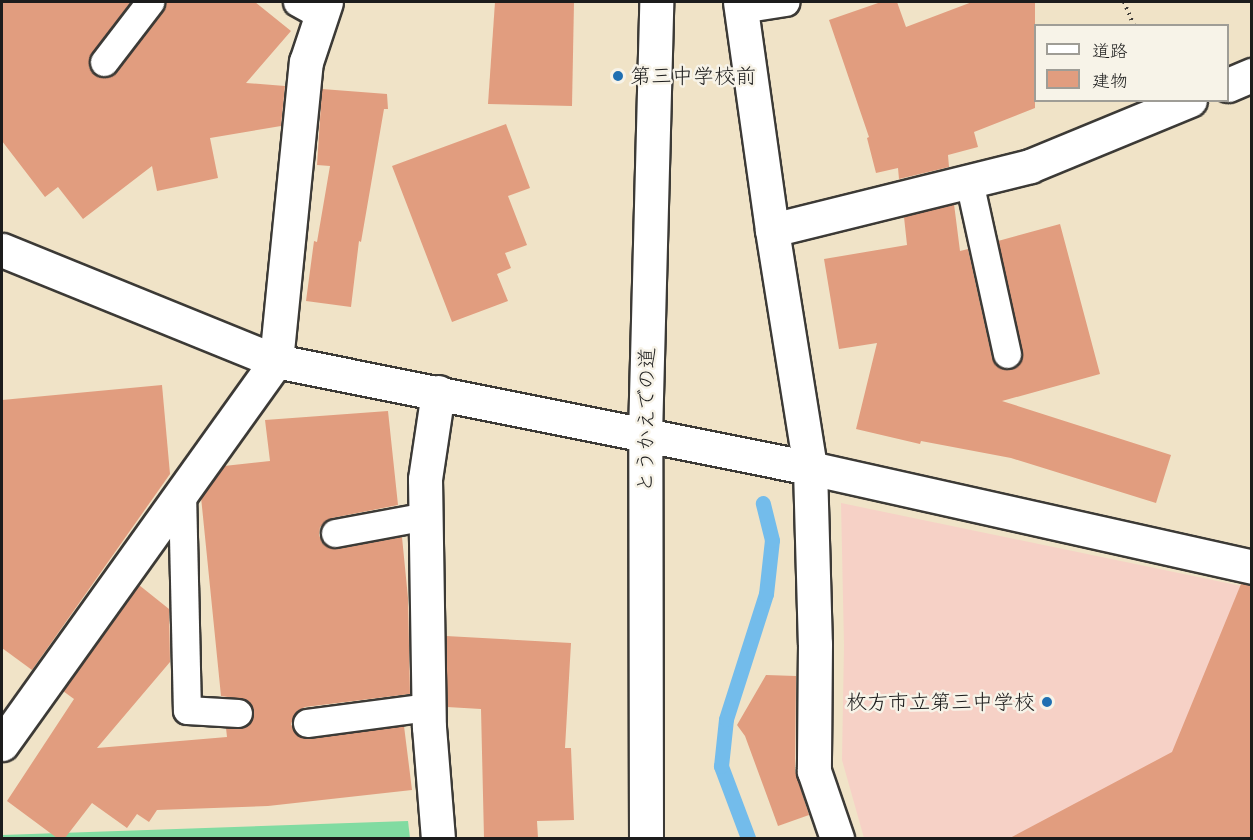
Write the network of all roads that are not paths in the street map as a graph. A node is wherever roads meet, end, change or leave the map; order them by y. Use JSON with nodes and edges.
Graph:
{"nodes":[{"id":1,"x":150,"y":2,"type":"edge"},
{"id":2,"x":656,"y":2,"type":"edge"},
{"id":3,"x":785,"y":2,"type":"edge"},
{"id":4,"x":741,"y":5,"type":"edge"},
{"id":5,"x":315,"y":6,"type":"edge"},
{"id":6,"x":104,"y":62,"type":"dead end"},
{"id":7,"x":1251,"y":75,"type":"edge"},
{"id":8,"x":1229,"y":84,"type":"edge"},
{"id":9,"x":1185,"y":102,"type":"edge"},
{"id":10,"x":969,"y":181,"type":"junction"},
{"id":11,"x":772,"y":230,"type":"junction"},
{"id":12,"x":2,"y":250,"type":"edge"},
{"id":13,"x":1007,"y":354,"type":"dead end"},
{"id":14,"x":276,"y":361,"type":"junction"},
{"id":15,"x":438,"y":392,"type":"junction"},
{"id":16,"x":645,"y":435,"type":"junction"},
{"id":17,"x":810,"y":468,"type":"junction"},
{"id":18,"x":182,"y":492,"type":"junction"},
{"id":19,"x":426,"y":516,"type":"junction"},
{"id":20,"x":334,"y":533,"type":"dead end"},
{"id":21,"x":1251,"y":567,"type":"edge"},
{"id":22,"x":429,"y":707,"type":"junction"},
{"id":23,"x":238,"y":713,"type":"dead end"},
{"id":24,"x":307,"y":723,"type":"dead end"},
{"id":25,"x":2,"y":744,"type":"edge"},
{"id":26,"x":438,"y":838,"type":"edge"},
{"id":27,"x":646,"y":838,"type":"edge"},
{"id":28,"x":837,"y":838,"type":"edge"}],
"edges":[{"from":1,"to":6,"type":"lane"},
{"from":2,"to":16,"type":"street","name":"とうかえでの道"},
{"from":3,"to":4,"type":"lane"},
{"from":4,"to":11,"type":"street"},
{"from":5,"to":14,"type":"street"},
{"from":7,"to":8,"type":"street"},
{"from":9,"to":10,"type":"street"},
{"from":10,"to":11,"type":"street"},
{"from":10,"to":13,"type":"lane"},
{"from":11,"to":17,"type":"street"},
{"from":12,"to":14,"type":"street"},
{"from":14,"to":15,"type":"street"},
{"from":14,"to":18,"type":"street"},
{"from":15,"to":16,"type":"street"},
{"from":15,"to":19,"type":"street"},
{"from":16,"to":17,"type":"street"},
{"from":16,"to":27,"type":"street","name":"とうかえでの道"},
{"from":17,"to":21,"type":"street"},
{"from":17,"to":28,"type":"street"},
{"from":18,"to":23,"type":"lane"},
{"from":18,"to":25,"type":"street"},
{"from":19,"to":20,"type":"lane"},
{"from":19,"to":22,"type":"street"},
{"from":22,"to":24,"type":"lane"},
{"from":22,"to":26,"type":"street"}]}
